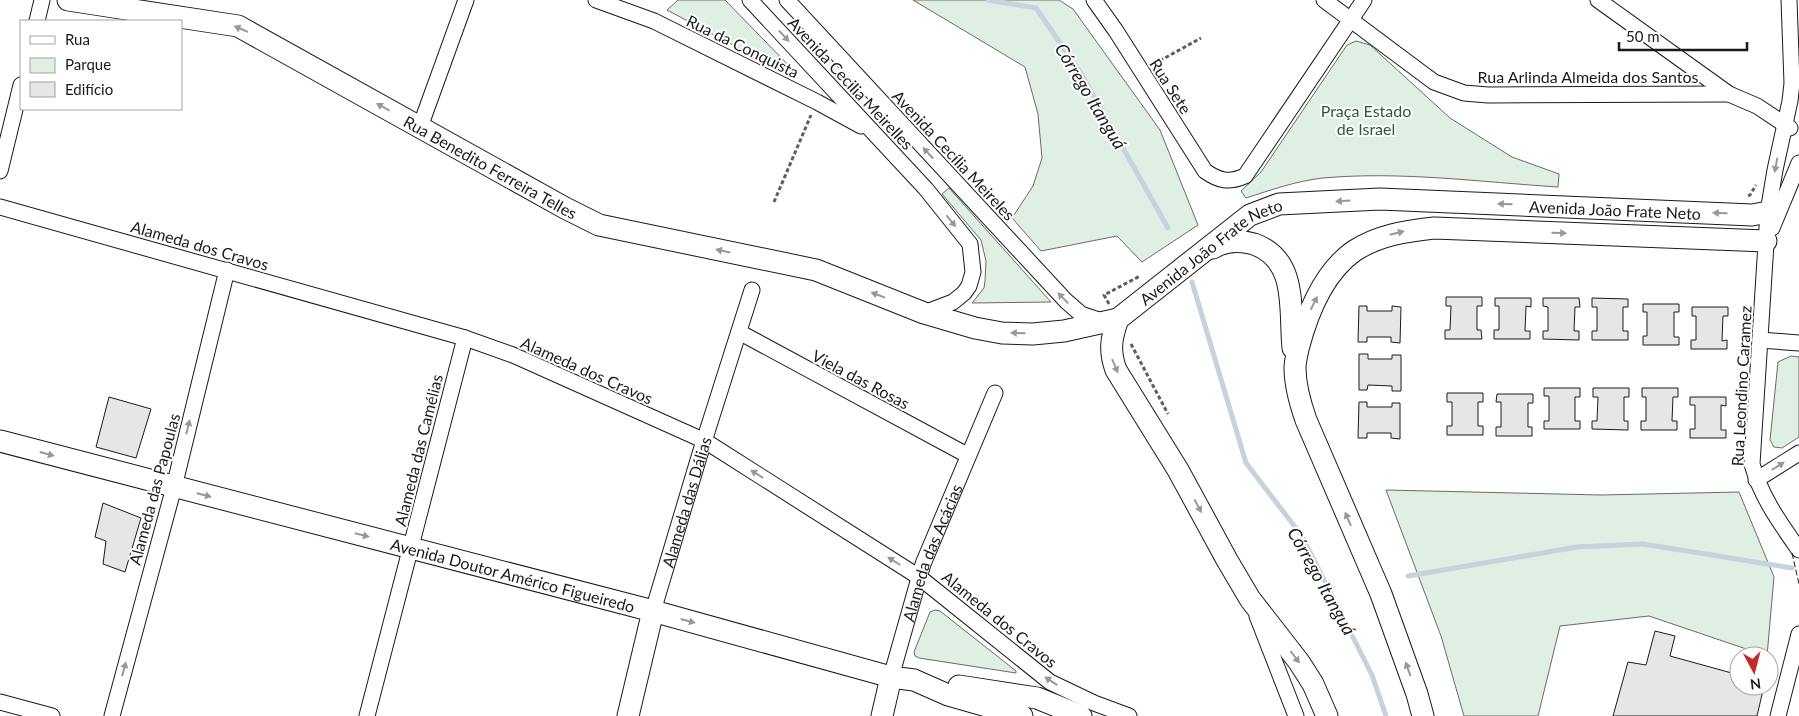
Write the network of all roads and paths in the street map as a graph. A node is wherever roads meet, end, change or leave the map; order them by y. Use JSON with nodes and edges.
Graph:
{"nodes":[{"id":1,"x":42,"y":0,"type":"edge"},
{"id":2,"x":68,"y":0,"type":"edge"},
{"id":3,"x":466,"y":0,"type":"edge"},
{"id":4,"x":596,"y":0,"type":"edge"},
{"id":5,"x":750,"y":0,"type":"edge"},
{"id":6,"x":787,"y":0,"type":"edge"},
{"id":7,"x":1094,"y":0,"type":"edge"},
{"id":8,"x":1324,"y":0,"type":"edge"},
{"id":9,"x":1364,"y":0,"type":"edge"},
{"id":10,"x":1598,"y":0,"type":"edge"},
{"id":11,"x":1790,"y":0,"type":"edge"},
{"id":12,"x":1351,"y":19,"type":"junction"},
{"id":13,"x":37,"y":20,"type":"edge"},
{"id":14,"x":1201,"y":38,"type":"dead end"},
{"id":15,"x":1140,"y":72,"type":"junction"},
{"id":16,"x":20,"y":89,"type":"edge"},
{"id":17,"x":1729,"y":94,"type":"junction"},
{"id":18,"x":817,"y":102,"type":"junction"},
{"id":19,"x":1792,"y":116,"type":"edge"},
{"id":20,"x":420,"y":127,"type":"junction"},
{"id":21,"x":871,"y":131,"type":"junction"},
{"id":22,"x":1799,"y":163,"type":"edge"},
{"id":23,"x":0,"y":171,"type":"edge"},
{"id":24,"x":946,"y":172,"type":"junction"},
{"id":25,"x":926,"y":189,"type":"junction"},
{"id":26,"x":774,"y":202,"type":"dead end"},
{"id":27,"x":0,"y":207,"type":"edge"},
{"id":28,"x":1768,"y":212,"type":"junction"},
{"id":29,"x":1766,"y":240,"type":"junction"},
{"id":30,"x":1190,"y":261,"type":"junction"},
{"id":31,"x":227,"y":270,"type":"junction"},
{"id":32,"x":752,"y":290,"type":"dead end"},
{"id":33,"x":924,"y":313,"type":"junction"},
{"id":34,"x":1111,"y":320,"type":"junction"},
{"id":35,"x":739,"y":332,"type":"junction"},
{"id":36,"x":465,"y":338,"type":"junction"},
{"id":37,"x":1760,"y":340,"type":"junction"},
{"id":38,"x":1799,"y":343,"type":"edge"},
{"id":39,"x":1294,"y":366,"type":"junction"},
{"id":40,"x":995,"y":392,"type":"dead end"},
{"id":41,"x":0,"y":441,"type":"edge"},
{"id":42,"x":705,"y":441,"type":"junction"},
{"id":43,"x":1799,"y":453,"type":"edge"},
{"id":44,"x":967,"y":456,"type":"junction"},
{"id":45,"x":1756,"y":480,"type":"junction"},
{"id":46,"x":174,"y":487,"type":"junction"},
{"id":47,"x":411,"y":548,"type":"junction"},
{"id":48,"x":1799,"y":550,"type":"edge"},
{"id":49,"x":919,"y":577,"type":"junction"},
{"id":50,"x":1250,"y":599,"type":"junction"},
{"id":51,"x":654,"y":611,"type":"junction"},
{"id":52,"x":1799,"y":634,"type":"edge"},
{"id":53,"x":1794,"y":672,"type":"edge"},
{"id":54,"x":891,"y":677,"type":"junction"},
{"id":55,"x":914,"y":680,"type":"junction"},
{"id":56,"x":1417,"y":694,"type":"junction"},
{"id":57,"x":0,"y":702,"type":"edge"},
{"id":58,"x":1087,"y":710,"type":"edge"},
{"id":59,"x":52,"y":716,"type":"edge"},
{"id":60,"x":112,"y":716,"type":"edge"},
{"id":61,"x":367,"y":716,"type":"edge"},
{"id":62,"x":628,"y":716,"type":"edge"},
{"id":63,"x":882,"y":716,"type":"edge"},
{"id":64,"x":1022,"y":716,"type":"edge"},
{"id":65,"x":1129,"y":716,"type":"edge"},
{"id":66,"x":1296,"y":716,"type":"edge"},
{"id":67,"x":1327,"y":716,"type":"edge"},
{"id":68,"x":1422,"y":716,"type":"edge"},
{"id":69,"x":1430,"y":716,"type":"edge"},
{"id":70,"x":1778,"y":716,"type":"edge"}],
"edges":[{"from":1,"to":13,"type":"street"},
{"from":20,"to":2,"type":"main road","name":"Rua Benedito Ferreira Telles","one_way":true},
{"from":3,"to":20,"type":"street"},
{"from":4,"to":18,"type":"street","name":"Rua da Conquista"},
{"from":5,"to":21,"type":"street","name":"Avenida Cecilia Meirelles","one_way":true},
{"from":24,"to":6,"type":"street","name":"Avenida Cecília Meireles","one_way":true},
{"from":7,"to":15,"type":"street","name":"Rua Sete"},
{"from":8,"to":12,"type":"street","name":"Rua Arlinda Almeida dos Santos"},
{"from":9,"to":12,"type":"street"},
{"from":10,"to":17,"type":"street"},
{"from":11,"to":19,"type":"street","name":"Rua Leondino Caramez"},
{"from":12,"to":15,"type":"street","name":"Rua Sete"},
{"from":12,"to":17,"type":"street","name":"Rua Arlinda Almeida dos Santos"},
{"from":14,"to":15,"type":"path"},
{"from":16,"to":23,"type":"street"},
{"from":17,"to":19,"type":"street"},
{"from":18,"to":21,"type":"street","name":"Rua da Conquista"},
{"from":18,"to":26,"type":"path"},
{"from":19,"to":28,"type":"street","name":"Rua Leondino Caramez","one_way":true},
{"from":33,"to":20,"type":"main road","name":"Rua Benedito Ferreira Telles","one_way":true},
{"from":21,"to":25,"type":"street","name":"Avenida Cecilia Meirelles"},
{"from":22,"to":29,"type":"street","name":"Rua Leondino Caramez"},
{"from":24,"to":25,"type":"street"},
{"from":34,"to":24,"type":"street","name":"Avenida Cecília Meireles","one_way":true},
{"from":25,"to":33,"type":"street","name":"Avenida Cecilia Meirelles","one_way":true},
{"from":27,"to":31,"type":"street","name":"Alameda dos Cravos"},
{"from":28,"to":29,"type":"street","name":"Rua Leondino Caramez"},
{"from":28,"to":30,"type":"main road","name":"Avenida João Frate Neto","one_way":true},
{"from":29,"to":37,"type":"street","name":"Rua Leondino Caramez"},
{"from":39,"to":29,"type":"main road","name":"Avenida João Frate Neto","one_way":true},
{"from":30,"to":34,"type":"main road","name":"Avenida João Frate Neto"},
{"from":30,"to":39,"type":"main road"},
{"from":31,"to":36,"type":"street","name":"Alameda dos Cravos"},
{"from":46,"to":31,"type":"street","name":"Alameda das Papoulas","one_way":true},
{"from":32,"to":35,"type":"street","name":"Alameda das Dálias"},
{"from":34,"to":33,"type":"main road","name":"Rua Benedito Ferreira Telles","one_way":true},
{"from":34,"to":50,"type":"main road","one_way":true},
{"from":35,"to":42,"type":"street","name":"Alameda das Dálias"},
{"from":35,"to":44,"type":"street","name":"Viela das Rosas"},
{"from":36,"to":42,"type":"street","name":"Alameda dos Cravos"},
{"from":36,"to":47,"type":"street","name":"Alameda das Camélias"},
{"from":37,"to":38,"type":"street"},
{"from":37,"to":45,"type":"street","name":"Rua Leondino Caramez"},
{"from":56,"to":39,"type":"main road","name":"Avenida João Frate Neto","one_way":true},
{"from":40,"to":44,"type":"street","name":"Alameda das Acácias"},
{"from":41,"to":46,"type":"main road","name":"Avenida Doutor Américo Figueiredo","one_way":true},
{"from":49,"to":42,"type":"street","name":"Alameda dos Cravos","one_way":true},
{"from":42,"to":51,"type":"street","name":"Alameda das Dálias"},
{"from":45,"to":43,"type":"street","one_way":true},
{"from":44,"to":49,"type":"street","name":"Alameda das Acácias"},
{"from":45,"to":48,"type":"street","name":"Rua Leondino Caramez"},
{"from":46,"to":47,"type":"main road","name":"Avenida Doutor Américo Figueiredo","one_way":true},
{"from":60,"to":46,"type":"street","name":"Alameda das Papoulas","one_way":true},
{"from":47,"to":51,"type":"main road","name":"Avenida Doutor Américo Figueiredo"},
{"from":47,"to":61,"type":"street","name":"Alameda das Camélias"},
{"from":49,"to":54,"type":"street","name":"Alameda das Acácias"},
{"from":58,"to":49,"type":"street","name":"Alameda dos Cravos","one_way":true},
{"from":50,"to":66,"type":"street"},
{"from":50,"to":67,"type":"main road","one_way":true},
{"from":51,"to":54,"type":"main road","name":"Avenida Doutor Américo Figueiredo","one_way":true},
{"from":51,"to":62,"type":"main road","name":"Alameda das Dálias"},
{"from":52,"to":53,"type":"street"},
{"from":53,"to":70,"type":"street"},
{"from":54,"to":55,"type":"main road","name":"Avenida Doutor Américo Figueiredo"},
{"from":54,"to":63,"type":"main road","name":"Alameda das Acácias"},
{"from":55,"to":58,"type":"main road"},
{"from":55,"to":64,"type":"main road","name":"Avenida Doutor Américo Figueiredo"},
{"from":56,"to":68,"type":"main road","name":"Avenida João Frate Neto"},
{"from":56,"to":69,"type":"main road"},
{"from":57,"to":59,"type":"street"},
{"from":58,"to":65,"type":"street"}]}
